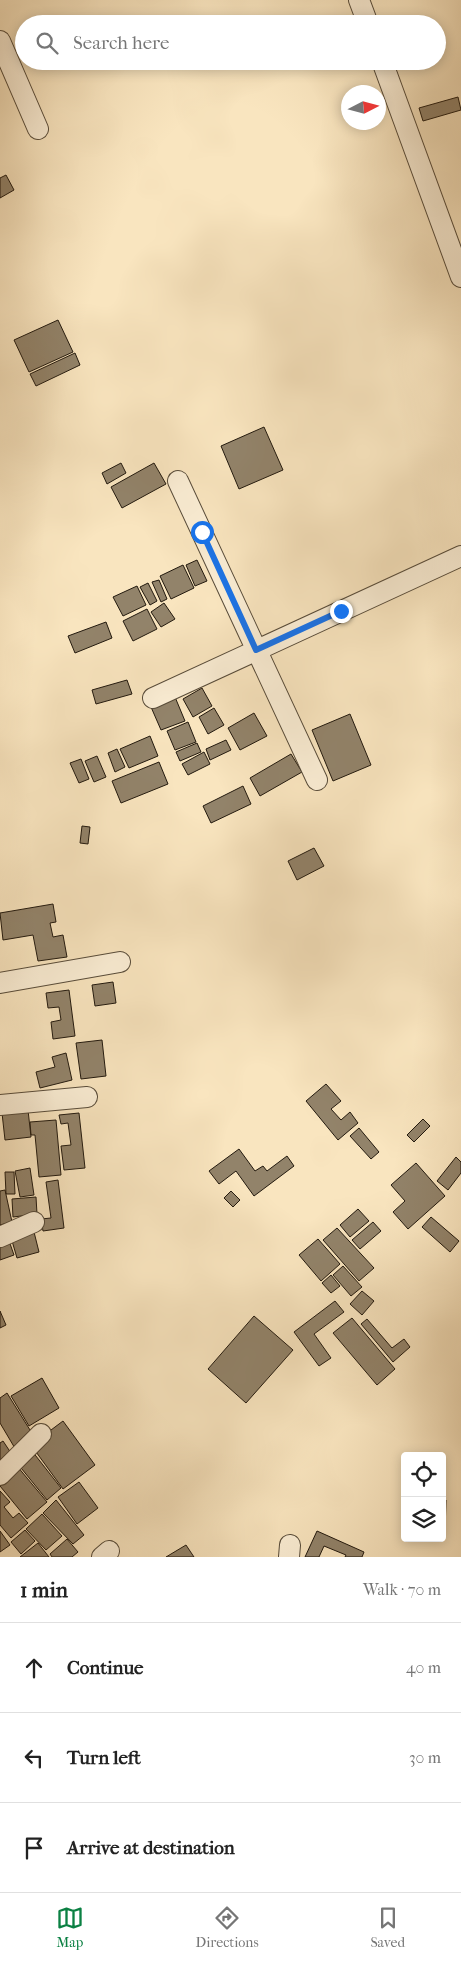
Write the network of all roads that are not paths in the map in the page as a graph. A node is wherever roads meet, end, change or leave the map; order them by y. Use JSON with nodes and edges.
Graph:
{"nodes":[{"id":1,"x":359,"y":0,"type":"edge"},
{"id":2,"x":365,"y":15,"type":"edge"},
{"id":3,"x":0,"y":41,"type":"edge"},
{"id":4,"x":385,"y":70,"type":"edge"},
{"id":5,"x":38,"y":129,"type":"dead end"},
{"id":6,"x":461,"y":277,"type":"edge"},
{"id":7,"x":178,"y":481,"type":"dead end"},
{"id":8,"x":461,"y":556,"type":"edge"},
{"id":9,"x":256,"y":650,"type":"junction"},
{"id":10,"x":153,"y":698,"type":"dead end"},
{"id":11,"x":317,"y":780,"type":"dead end"},
{"id":12,"x":120,"y":962,"type":"dead end"},
{"id":13,"x":0,"y":982,"type":"edge"},
{"id":14,"x":87,"y":1097,"type":"dead end"},
{"id":15,"x":0,"y":1105,"type":"edge"},
{"id":16,"x":34,"y":1222,"type":"dead end"},
{"id":17,"x":0,"y":1237,"type":"edge"},
{"id":18,"x":41,"y":1434,"type":"dead end"},
{"id":19,"x":0,"y":1475,"type":"edge"}],
"edges":[{"from":1,"to":2,"type":"street"},
{"from":3,"to":5,"type":"street"},
{"from":4,"to":6,"type":"street"},
{"from":7,"to":9,"type":"street"},
{"from":8,"to":9,"type":"street"},
{"from":9,"to":10,"type":"street"},
{"from":9,"to":11,"type":"street"},
{"from":12,"to":13,"type":"street"},
{"from":14,"to":15,"type":"street"},
{"from":16,"to":17,"type":"street"},
{"from":18,"to":19,"type":"street"}]}
